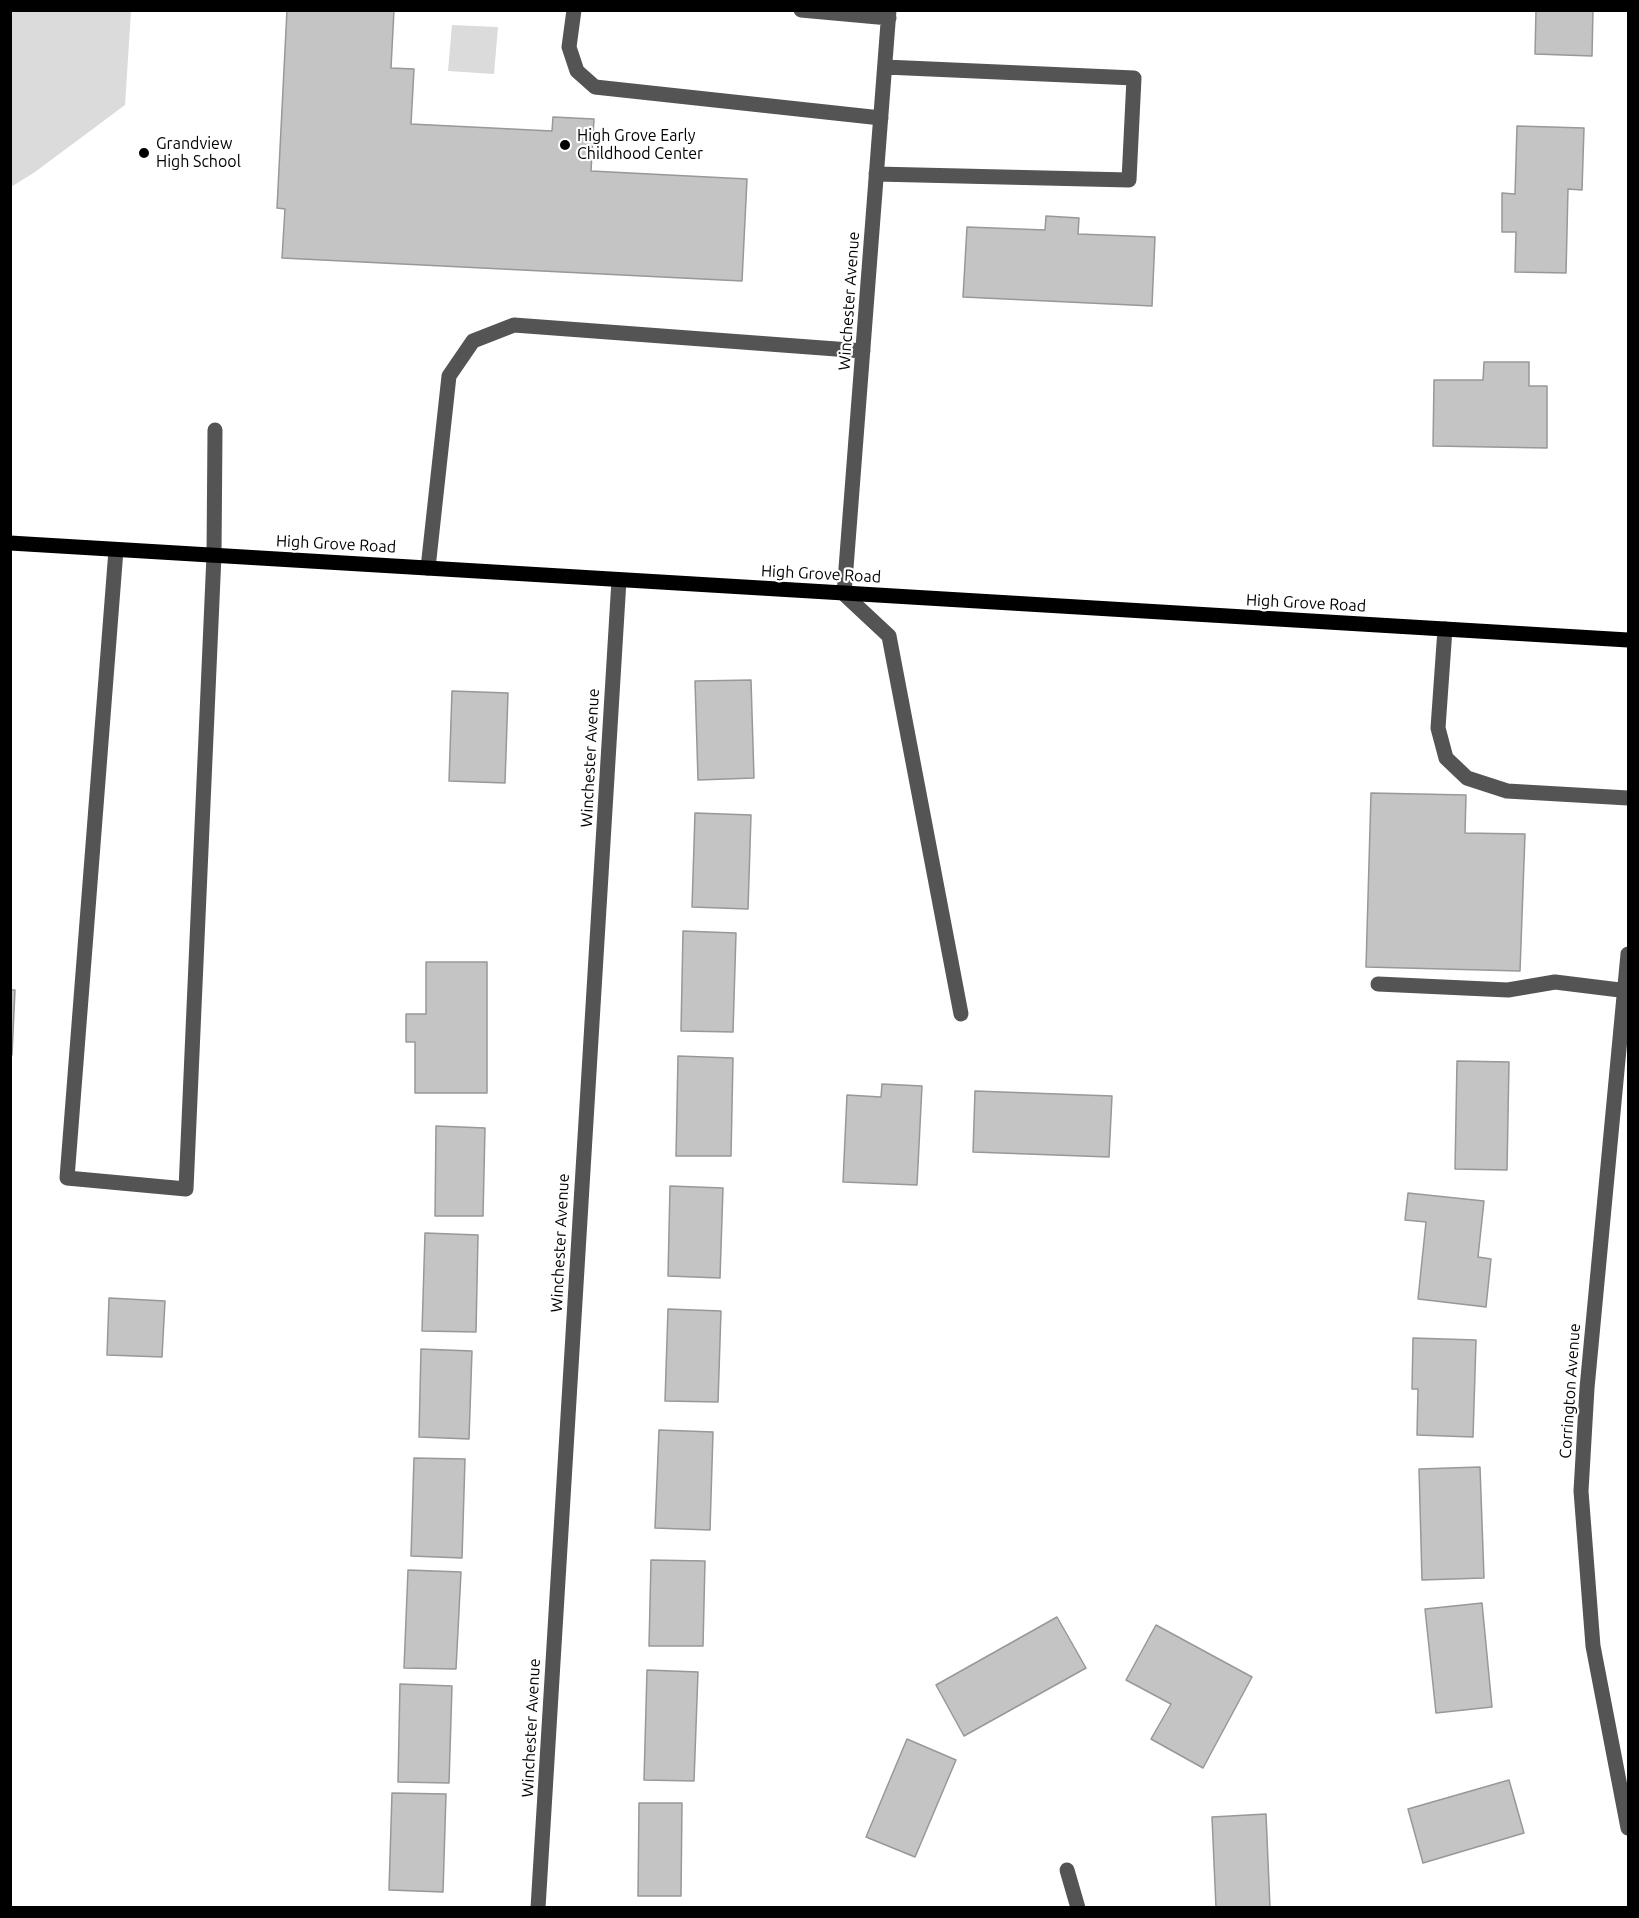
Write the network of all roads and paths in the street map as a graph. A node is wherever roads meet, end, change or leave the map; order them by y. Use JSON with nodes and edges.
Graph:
{"nodes":[{"id":1,"x":574,"y":10,"type":"edge"},
{"id":2,"x":801,"y":10,"type":"edge"},
{"id":3,"x":889,"y":14,"type":"edge"},
{"id":4,"x":885,"y":67,"type":"junction"},
{"id":5,"x":881,"y":118,"type":"junction"},
{"id":6,"x":876,"y":174,"type":"junction"},
{"id":7,"x":863,"y":351,"type":"junction"},
{"id":8,"x":215,"y":430,"type":"dead end"},
{"id":9,"x":10,"y":543,"type":"edge"},
{"id":10,"x":117,"y":550,"type":"junction"},
{"id":11,"x":214,"y":555,"type":"junction"},
{"id":12,"x":428,"y":568,"type":"junction"},
{"id":13,"x":619,"y":580,"type":"junction"},
{"id":14,"x":844,"y":594,"type":"junction"},
{"id":15,"x":1445,"y":629,"type":"junction"},
{"id":16,"x":1629,"y":640,"type":"edge"},
{"id":17,"x":1629,"y":798,"type":"edge"},
{"id":18,"x":1629,"y":954,"type":"edge"},
{"id":19,"x":1378,"y":984,"type":"dead end"},
{"id":20,"x":1627,"y":990,"type":"edge"},
{"id":21,"x":962,"y":1014,"type":"dead end"},
{"id":22,"x":1629,"y":1828,"type":"edge"},
{"id":23,"x":1067,"y":1870,"type":"dead end"},
{"id":24,"x":538,"y":1908,"type":"edge"},
{"id":25,"x":1078,"y":1908,"type":"edge"}],
"edges":[{"from":1,"to":5,"type":"street"},
{"from":2,"to":3,"type":"street"},
{"from":3,"to":4,"type":"street","name":"Winchester Avenue"},
{"from":4,"to":5,"type":"street","name":"Winchester Avenue"},
{"from":4,"to":6,"type":"street"},
{"from":5,"to":6,"type":"street","name":"Winchester Avenue"},
{"from":6,"to":7,"type":"street","name":"Winchester Avenue"},
{"from":7,"to":12,"type":"street"},
{"from":7,"to":14,"type":"street","name":"Winchester Avenue"},
{"from":8,"to":11,"type":"street"},
{"from":9,"to":10,"type":"main road","name":"High Grove Road"},
{"from":10,"to":11,"type":"main road","name":"High Grove Road"},
{"from":10,"to":11,"type":"street"},
{"from":11,"to":12,"type":"main road","name":"High Grove Road"},
{"from":12,"to":13,"type":"main road","name":"High Grove Road"},
{"from":13,"to":14,"type":"main road","name":"High Grove Road"},
{"from":13,"to":24,"type":"street","name":"Winchester Avenue"},
{"from":14,"to":15,"type":"main road","name":"High Grove Road"},
{"from":14,"to":21,"type":"street"},
{"from":15,"to":16,"type":"main road","name":"High Grove Road"},
{"from":15,"to":17,"type":"street"},
{"from":18,"to":20,"type":"street","name":"Corrington Avenue"},
{"from":19,"to":20,"type":"street"},
{"from":20,"to":22,"type":"street","name":"Corrington Avenue"},
{"from":23,"to":25,"type":"street"}]}
